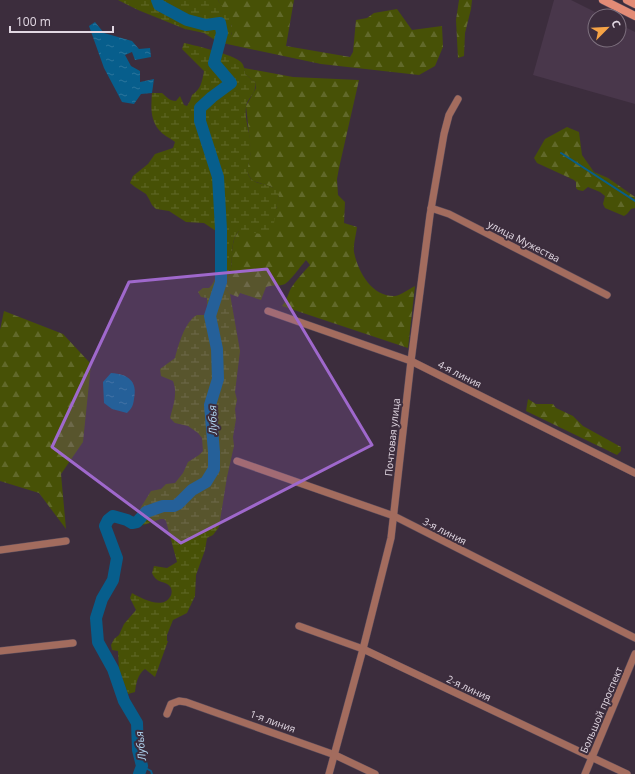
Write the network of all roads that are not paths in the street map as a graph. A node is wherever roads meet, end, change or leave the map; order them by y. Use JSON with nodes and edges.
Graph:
{"nodes":[{"id":1,"x":603,"y":0,"type":"edge"},
{"id":2,"x":627,"y":0,"type":"edge"},
{"id":3,"x":635,"y":4,"type":"edge"},
{"id":4,"x":635,"y":16,"type":"edge"},
{"id":5,"x":458,"y":99,"type":"dead end"},
{"id":6,"x":431,"y":208,"type":"junction"},
{"id":7,"x":607,"y":295,"type":"dead end"},
{"id":8,"x":268,"y":311,"type":"dead end"},
{"id":9,"x":411,"y":361,"type":"junction"},
{"id":10,"x":237,"y":461,"type":"dead end"},
{"id":11,"x":635,"y":473,"type":"edge"},
{"id":12,"x":394,"y":516,"type":"junction"},
{"id":13,"x":66,"y":541,"type":"dead end"},
{"id":14,"x":0,"y":550,"type":"edge"},
{"id":15,"x":299,"y":626,"type":"dead end"},
{"id":16,"x":635,"y":638,"type":"edge"},
{"id":17,"x":73,"y":643,"type":"dead end"},
{"id":18,"x":363,"y":649,"type":"junction"},
{"id":19,"x":0,"y":651,"type":"edge"},
{"id":20,"x":635,"y":654,"type":"edge"},
{"id":21,"x":167,"y":714,"type":"dead end"},
{"id":22,"x":335,"y":755,"type":"junction"},
{"id":23,"x":592,"y":758,"type":"junction"},
{"id":24,"x":329,"y":774,"type":"edge"},
{"id":25,"x":375,"y":774,"type":"edge"},
{"id":26,"x":585,"y":774,"type":"edge"},
{"id":27,"x":627,"y":774,"type":"edge"}],
"edges":[{"from":1,"to":4,"type":"main road"},
{"from":2,"to":3,"type":"main road"},
{"from":5,"to":6,"type":"street","name":"Почтовая улица"},
{"from":6,"to":7,"type":"street","name":"улица Мужества"},
{"from":6,"to":9,"type":"street","name":"Почтовая улица"},
{"from":8,"to":9,"type":"street","name":"4-я линия"},
{"from":9,"to":11,"type":"street","name":"4-я линия"},
{"from":9,"to":12,"type":"street","name":"Почтовая улица"},
{"from":10,"to":12,"type":"street","name":"3-я линия"},
{"from":12,"to":16,"type":"street","name":"3-я линия"},
{"from":12,"to":18,"type":"street","name":"Почтовая улица"},
{"from":13,"to":14,"type":"street"},
{"from":15,"to":18,"type":"street","name":"2-я линия"},
{"from":17,"to":19,"type":"street"},
{"from":18,"to":22,"type":"street","name":"Почтовая улица"},
{"from":18,"to":23,"type":"street","name":"2-я линия"},
{"from":20,"to":23,"type":"street","name":"Большой проспект"},
{"from":21,"to":22,"type":"street","name":"1-я линия"},
{"from":22,"to":24,"type":"street","name":"Почтовая улица"},
{"from":22,"to":25,"type":"street","name":"1-я линия"},
{"from":23,"to":26,"type":"street","name":"Большой проспект"},
{"from":23,"to":27,"type":"street","name":"2-я линия"}]}
